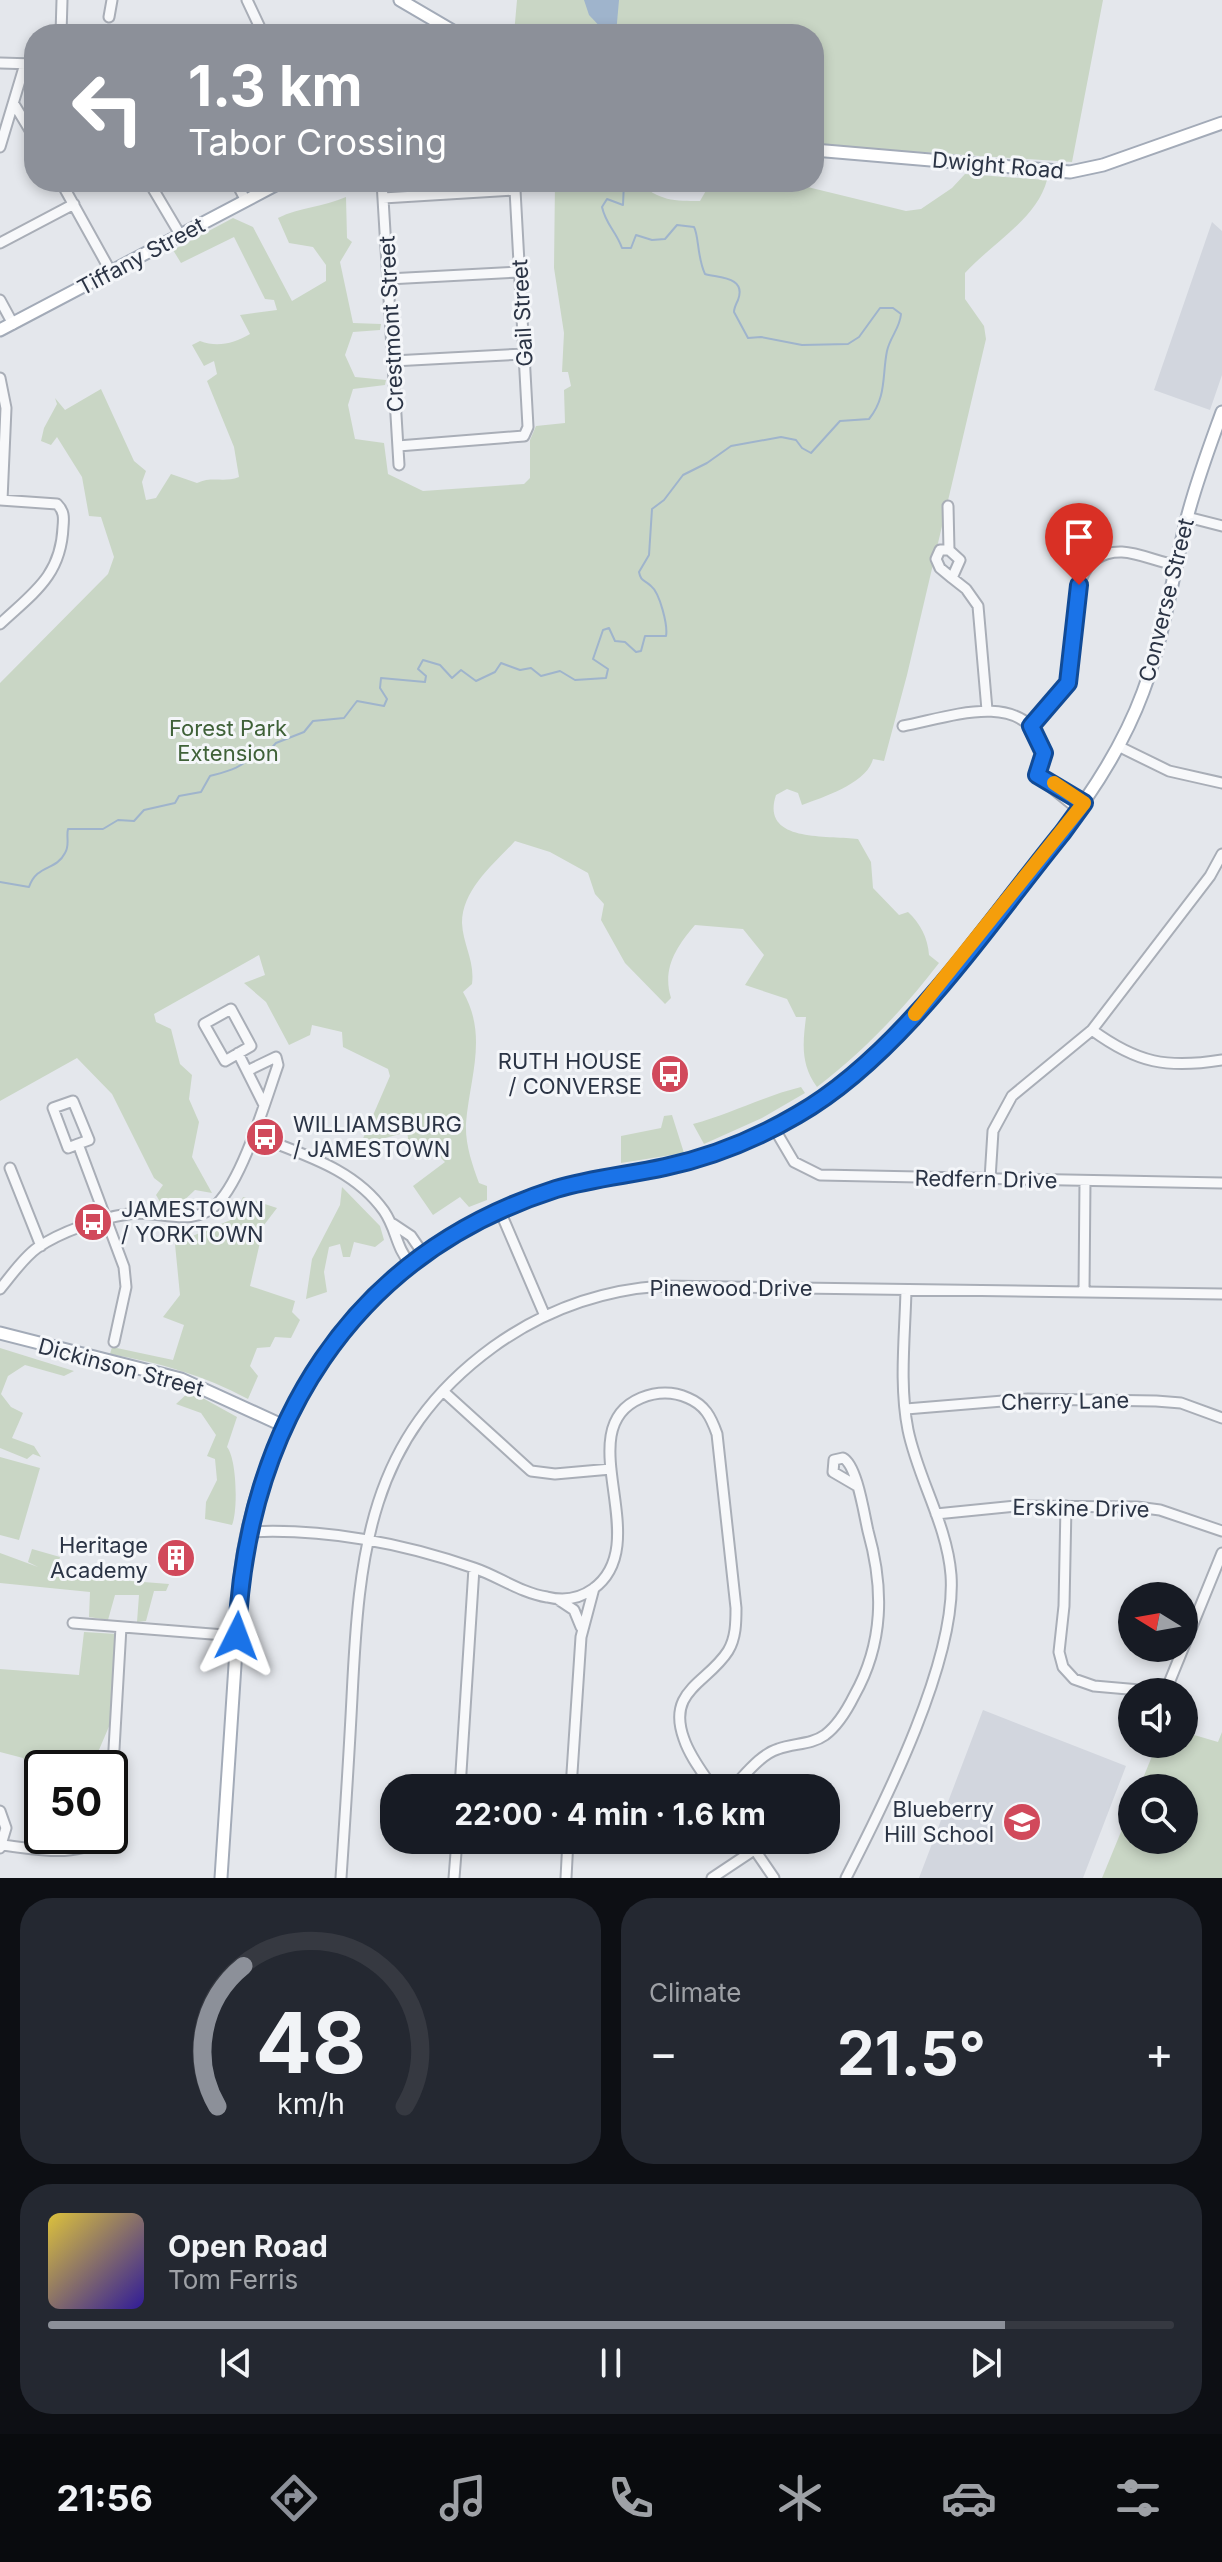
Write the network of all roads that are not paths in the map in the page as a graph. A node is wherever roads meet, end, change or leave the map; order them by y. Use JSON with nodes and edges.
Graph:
{"nodes":[{"id":1,"x":62,"y":0,"type":"edge"},
{"id":2,"x":112,"y":0,"type":"edge"},
{"id":3,"x":247,"y":0,"type":"edge"},
{"id":4,"x":400,"y":0,"type":"edge"},
{"id":5,"x":421,"y":5,"type":"edge"},
{"id":6,"x":109,"y":17,"type":"dead end"},
{"id":7,"x":61,"y":24,"type":"edge"},
{"id":8,"x":258,"y":24,"type":"edge"},
{"id":9,"x":445,"y":24,"type":"edge"},
{"id":10,"x":0,"y":63,"type":"edge"},
{"id":11,"x":24,"y":64,"type":"edge"},
{"id":12,"x":24,"y":79,"type":"edge"},
{"id":13,"x":14,"y":104,"type":"junction"},
{"id":14,"x":24,"y":120,"type":"edge"},
{"id":15,"x":1222,"y":123,"type":"edge"},
{"id":16,"x":0,"y":147,"type":"edge"},
{"id":17,"x":824,"y":151,"type":"edge"},
{"id":18,"x":67,"y":192,"type":"edge"},
{"id":19,"x":155,"y":192,"type":"edge"},
{"id":20,"x":241,"y":192,"type":"edge"},
{"id":21,"x":263,"y":192,"type":"edge"},
{"id":22,"x":383,"y":192,"type":"edge"},
{"id":23,"x":482,"y":192,"type":"edge"},
{"id":24,"x":515,"y":192,"type":"edge"},
{"id":25,"x":383,"y":198,"type":"junction"},
{"id":26,"x":246,"y":201,"type":"junction"},
{"id":27,"x":74,"y":204,"type":"junction"},
{"id":28,"x":181,"y":236,"type":"junction"},
{"id":29,"x":0,"y":243,"type":"edge"},
{"id":30,"x":111,"y":272,"type":"junction"},
{"id":31,"x":519,"y":272,"type":"junction"},
{"id":32,"x":388,"y":279,"type":"junction"},
{"id":33,"x":0,"y":300,"type":"edge"},
{"id":34,"x":13,"y":324,"type":"junction"},
{"id":35,"x":0,"y":330,"type":"edge"},
{"id":36,"x":524,"y":354,"type":"junction"},
{"id":37,"x":393,"y":361,"type":"junction"},
{"id":38,"x":0,"y":378,"type":"edge"},
{"id":39,"x":1222,"y":412,"type":"edge"},
{"id":40,"x":398,"y":446,"type":"junction"},
{"id":41,"x":399,"y":465,"type":"dead end"},
{"id":42,"x":1,"y":500,"type":"edge"},
{"id":43,"x":948,"y":506,"type":"dead end"},
{"id":44,"x":1187,"y":517,"type":"junction"},
{"id":45,"x":1222,"y":526,"type":"edge"},
{"id":46,"x":949,"y":550,"type":"junction"},
{"id":47,"x":1176,"y":565,"type":"junction"},
{"id":48,"x":952,"y":578,"type":"junction"},
{"id":49,"x":0,"y":624,"type":"edge"},
{"id":50,"x":987,"y":710,"type":"junction"},
{"id":51,"x":903,"y":726,"type":"dead end"},
{"id":52,"x":1031,"y":726,"type":"junction"},
{"id":53,"x":1118,"y":746,"type":"junction"},
{"id":54,"x":1222,"y":783,"type":"edge"},
{"id":55,"x":1082,"y":807,"type":"junction"},
{"id":56,"x":1222,"y":854,"type":"edge"},
{"id":57,"x":1092,"y":1030,"type":"junction"},
{"id":58,"x":238,"y":1053,"type":"junction"},
{"id":59,"x":1222,"y":1060,"type":"edge"},
{"id":60,"x":247,"y":1071,"type":"junction"},
{"id":61,"x":264,"y":1105,"type":"junction"},
{"id":62,"x":774,"y":1128,"type":"junction"},
{"id":63,"x":252,"y":1134,"type":"junction"},
{"id":64,"x":78,"y":1144,"type":"junction"},
{"id":65,"x":10,"y":1168,"type":"dead end"},
{"id":66,"x":990,"y":1179,"type":"junction"},
{"id":67,"x":1085,"y":1181,"type":"junction"},
{"id":68,"x":1222,"y":1183,"type":"edge"},
{"id":69,"x":500,"y":1211,"type":"junction"},
{"id":70,"x":106,"y":1221,"type":"junction"},
{"id":71,"x":393,"y":1224,"type":"junction"},
{"id":72,"x":41,"y":1246,"type":"junction"},
{"id":73,"x":424,"y":1255,"type":"junction"},
{"id":74,"x":411,"y":1265,"type":"junction"},
{"id":75,"x":0,"y":1289,"type":"edge"},
{"id":76,"x":906,"y":1290,"type":"junction"},
{"id":77,"x":1084,"y":1291,"type":"junction"},
{"id":78,"x":1222,"y":1294,"type":"edge"},
{"id":79,"x":545,"y":1316,"type":"junction"},
{"id":80,"x":0,"y":1333,"type":"edge"},
{"id":81,"x":114,"y":1342,"type":"dead end"},
{"id":82,"x":443,"y":1391,"type":"junction"},
{"id":83,"x":906,"y":1409,"type":"junction"},
{"id":84,"x":1222,"y":1418,"type":"edge"},
{"id":85,"x":284,"y":1426,"type":"junction"},
{"id":86,"x":611,"y":1469,"type":"junction"},
{"id":87,"x":857,"y":1486,"type":"dead end"},
{"id":88,"x":1066,"y":1506,"type":"junction"},
{"id":89,"x":936,"y":1514,"type":"junction"},
{"id":90,"x":1222,"y":1531,"type":"edge"},
{"id":91,"x":248,"y":1532,"type":"junction"},
{"id":92,"x":366,"y":1540,"type":"junction"},
{"id":93,"x":1222,"y":1553,"type":"edge"},
{"id":94,"x":474,"y":1568,"type":"junction"},
{"id":95,"x":594,"y":1588,"type":"junction"},
{"id":96,"x":558,"y":1599,"type":"junction"},
{"id":97,"x":73,"y":1623,"type":"dead end"},
{"id":98,"x":121,"y":1627,"type":"junction"},
{"id":99,"x":582,"y":1631,"type":"junction"},
{"id":100,"x":237,"y":1636,"type":"junction"},
{"id":101,"x":114,"y":1750,"type":"edge"},
{"id":102,"x":461,"y":1774,"type":"edge"},
{"id":103,"x":572,"y":1774,"type":"edge"},
{"id":104,"x":704,"y":1774,"type":"edge"},
{"id":105,"x":747,"y":1774,"type":"edge"},
{"id":106,"x":0,"y":1811,"type":"edge"},
{"id":107,"x":1,"y":1847,"type":"edge"},
{"id":108,"x":24,"y":1848,"type":"edge"},
{"id":109,"x":456,"y":1854,"type":"edge"},
{"id":110,"x":567,"y":1854,"type":"edge"},
{"id":111,"x":748,"y":1854,"type":"edge"},
{"id":112,"x":757,"y":1854,"type":"edge"},
{"id":113,"x":221,"y":1878,"type":"edge"},
{"id":114,"x":341,"y":1878,"type":"edge"},
{"id":115,"x":454,"y":1878,"type":"edge"},
{"id":116,"x":566,"y":1878,"type":"edge"},
{"id":117,"x":712,"y":1878,"type":"edge"},
{"id":118,"x":774,"y":1878,"type":"edge"},
{"id":119,"x":846,"y":1878,"type":"edge"}],
"edges":[{"from":1,"to":7,"type":"street"},
{"from":2,"to":6,"type":"street"},
{"from":3,"to":8,"type":"street"},
{"from":4,"to":5,"type":"main road"},
{"from":5,"to":9,"type":"main road"},
{"from":10,"to":11,"type":"street"},
{"from":12,"to":13,"type":"street"},
{"from":13,"to":14,"type":"street"},
{"from":13,"to":16,"type":"street"},
{"from":15,"to":17,"type":"main road","name":"Dwight Road"},
{"from":18,"to":27,"type":"street"},
{"from":19,"to":28,"type":"street"},
{"from":20,"to":26,"type":"street"},
{"from":21,"to":26,"type":"main road","name":"Tiffany Street"},
{"from":22,"to":25,"type":"street","name":"Crestmont Street"},
{"from":23,"to":25,"type":"street","name":"Gail Street"},
{"from":24,"to":31,"type":"street","name":"Gail Street"},
{"from":25,"to":32,"type":"street","name":"Crestmont Street"},
{"from":26,"to":28,"type":"main road","name":"Tiffany Street"},
{"from":27,"to":29,"type":"street"},
{"from":27,"to":30,"type":"street"},
{"from":28,"to":30,"type":"main road","name":"Tiffany Street"},
{"from":30,"to":34,"type":"main road","name":"Tiffany Street"},
{"from":31,"to":32,"type":"street"},
{"from":31,"to":36,"type":"street","name":"Gail Street"},
{"from":32,"to":37,"type":"street","name":"Crestmont Street"},
{"from":33,"to":34,"type":"street"},
{"from":34,"to":35,"type":"main road","name":"Tiffany Street"},
{"from":36,"to":37,"type":"street"},
{"from":36,"to":40,"type":"street","name":"Gail Street"},
{"from":37,"to":40,"type":"street","name":"Crestmont Street"},
{"from":38,"to":42,"type":"street"},
{"from":39,"to":44,"type":"main road","name":"Converse Street"},
{"from":40,"to":41,"type":"street","name":"Crestmont Street"},
{"from":42,"to":49,"type":"street"},
{"from":43,"to":46,"type":"street"},
{"from":44,"to":45,"type":"street"},
{"from":44,"to":47,"type":"main road","name":"Converse Street"},
{"from":46,"to":48,"type":"street"},
{"from":46,"to":48,"type":"street"},
{"from":47,"to":52,"type":"street"},
{"from":47,"to":53,"type":"main road","name":"Converse Street"},
{"from":48,"to":50,"type":"street"},
{"from":50,"to":51,"type":"street"},
{"from":50,"to":52,"type":"street"},
{"from":52,"to":55,"type":"street"},
{"from":53,"to":54,"type":"street"},
{"from":53,"to":55,"type":"main road","name":"Converse Street"},
{"from":55,"to":62,"type":"main road","name":"Converse Street"},
{"from":56,"to":57,"type":"street"},
{"from":57,"to":59,"type":"street"},
{"from":57,"to":66,"type":"street"},
{"from":58,"to":58,"type":"street"},
{"from":58,"to":60,"type":"street"},
{"from":60,"to":61,"type":"street"},
{"from":60,"to":61,"type":"street"},
{"from":61,"to":63,"type":"street"},
{"from":62,"to":66,"type":"street","name":"Redfern Drive"},
{"from":62,"to":69,"type":"main road","name":"Converse Street"},
{"from":63,"to":70,"type":"street"},
{"from":63,"to":71,"type":"street"},
{"from":64,"to":64,"type":"street"},
{"from":64,"to":70,"type":"street"},
{"from":65,"to":72,"type":"street"},
{"from":66,"to":67,"type":"street","name":"Redfern Drive"},
{"from":67,"to":68,"type":"street","name":"Redfern Drive"},
{"from":67,"to":77,"type":"street"},
{"from":69,"to":73,"type":"main road","name":"Converse Street"},
{"from":69,"to":79,"type":"street"},
{"from":70,"to":72,"type":"street"},
{"from":70,"to":81,"type":"street"},
{"from":71,"to":73,"type":"street"},
{"from":71,"to":74,"type":"street"},
{"from":72,"to":75,"type":"street"},
{"from":73,"to":74,"type":"main road","name":"Converse Street"},
{"from":74,"to":85,"type":"main road","name":"Converse Street"},
{"from":76,"to":77,"type":"street","name":"Pinewood Drive"},
{"from":76,"to":79,"type":"street","name":"Pinewood Drive"},
{"from":76,"to":83,"type":"street"},
{"from":77,"to":78,"type":"street","name":"Pinewood Drive"},
{"from":79,"to":82,"type":"street","name":"Pinewood Drive"},
{"from":80,"to":85,"type":"main road","name":"Dickinson Street"},
{"from":82,"to":86,"type":"street"},
{"from":82,"to":92,"type":"street","name":"Pinewood Drive"},
{"from":83,"to":84,"type":"street","name":"Cherry Lane"},
{"from":83,"to":89,"type":"street"},
{"from":85,"to":91,"type":"main road","name":"Converse Street"},
{"from":86,"to":95,"type":"street"},
{"from":86,"to":104,"type":"street"},
{"from":87,"to":105,"type":"street"},
{"from":88,"to":89,"type":"street","name":"Erskine Drive"},
{"from":88,"to":90,"type":"street","name":"Erskine Drive"},
{"from":88,"to":93,"type":"street"},
{"from":89,"to":119,"type":"street"},
{"from":91,"to":92,"type":"street"},
{"from":91,"to":100,"type":"main road","name":"Converse Street"},
{"from":92,"to":94,"type":"street"},
{"from":92,"to":114,"type":"street","name":"Pinewood Drive"},
{"from":94,"to":96,"type":"street"},
{"from":94,"to":102,"type":"street"},
{"from":95,"to":96,"type":"street"},
{"from":95,"to":99,"type":"street"},
{"from":96,"to":99,"type":"street"},
{"from":97,"to":98,"type":"street"},
{"from":98,"to":100,"type":"street"},
{"from":98,"to":101,"type":"street"},
{"from":99,"to":103,"type":"street"},
{"from":100,"to":113,"type":"main road","name":"Converse Street"},
{"from":106,"to":107,"type":"street"},
{"from":107,"to":108,"type":"street"},
{"from":109,"to":115,"type":"street"},
{"from":110,"to":116,"type":"street"},
{"from":111,"to":117,"type":"street"},
{"from":112,"to":118,"type":"street"}]}
